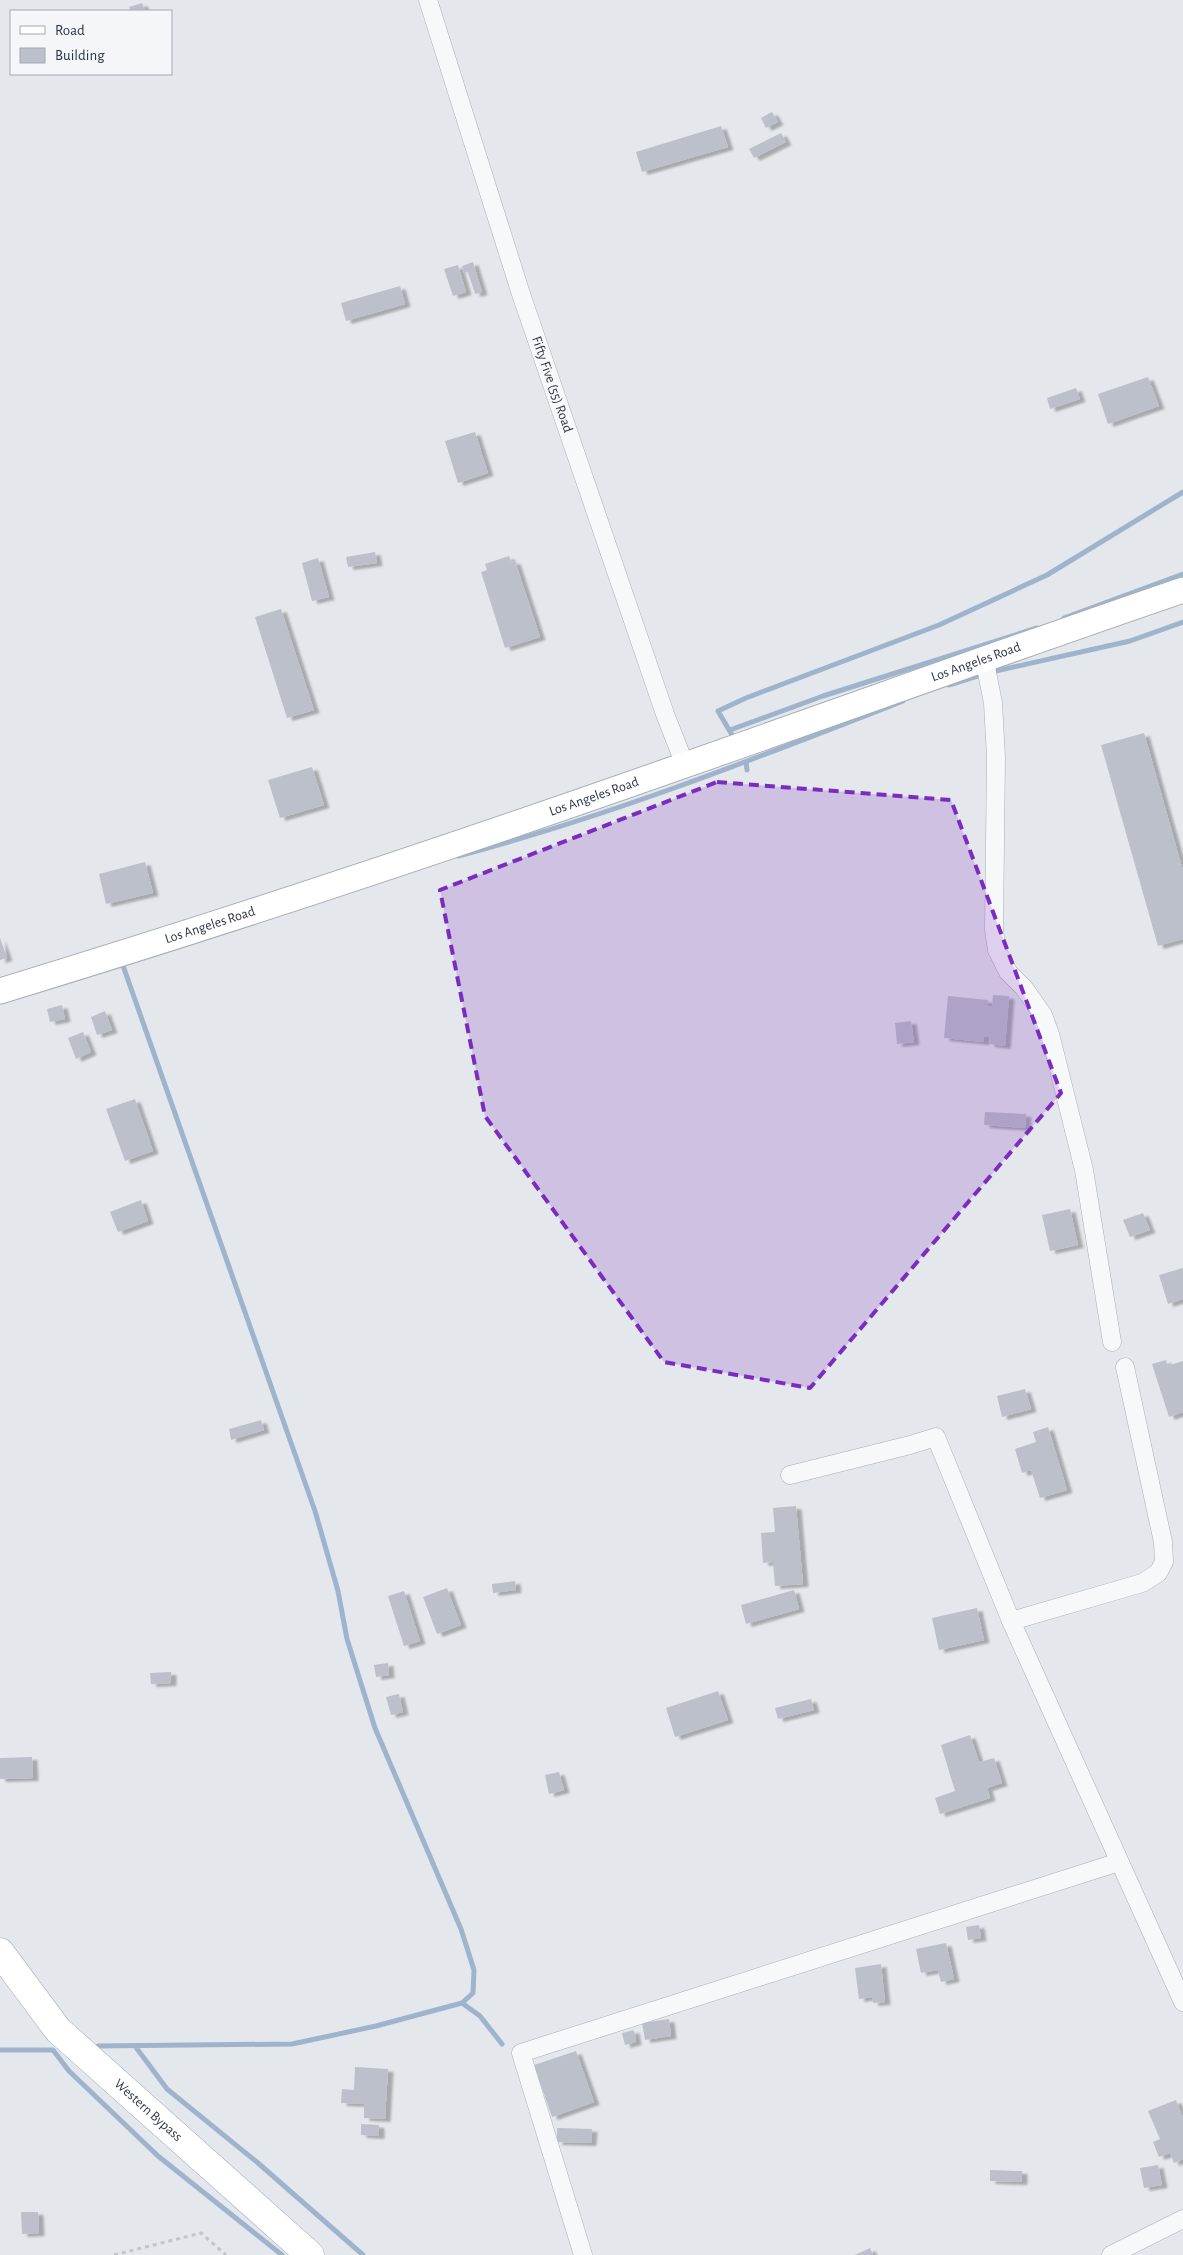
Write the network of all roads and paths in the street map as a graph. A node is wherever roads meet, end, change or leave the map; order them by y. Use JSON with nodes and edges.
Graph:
{"nodes":[{"id":1,"x":428,"y":0,"type":"edge"},
{"id":2,"x":1183,"y":590,"type":"edge"},
{"id":3,"x":984,"y":658,"type":"junction"},
{"id":4,"x":684,"y":765,"type":"junction"},
{"id":5,"x":0,"y":992,"type":"edge"},
{"id":6,"x":1112,"y":1342,"type":"dead end"},
{"id":7,"x":1125,"y":1367,"type":"dead end"},
{"id":8,"x":790,"y":1475,"type":"dead end"},
{"id":9,"x":1011,"y":1621,"type":"junction"},
{"id":10,"x":1119,"y":1862,"type":"junction"},
{"id":11,"x":0,"y":1952,"type":"edge"},
{"id":12,"x":1183,"y":2002,"type":"edge"},
{"id":13,"x":1183,"y":2219,"type":"edge"},
{"id":14,"x":114,"y":2255,"type":"edge"},
{"id":15,"x":226,"y":2255,"type":"edge"},
{"id":16,"x":310,"y":2255,"type":"edge"},
{"id":17,"x":583,"y":2255,"type":"edge"},
{"id":18,"x":1111,"y":2255,"type":"edge"}],
"edges":[{"from":1,"to":4,"type":"street","name":"Fifty Five (55) Road"},
{"from":2,"to":3,"type":"main road","name":"Los Angeles Road"},
{"from":3,"to":4,"type":"main road","name":"Los Angeles Road"},
{"from":3,"to":6,"type":"street"},
{"from":4,"to":5,"type":"main road","name":"Los Angeles Road"},
{"from":7,"to":9,"type":"street"},
{"from":8,"to":9,"type":"street"},
{"from":9,"to":10,"type":"street"},
{"from":10,"to":12,"type":"street"},
{"from":10,"to":17,"type":"street"},
{"from":11,"to":16,"type":"main road","name":"Western Bypass"},
{"from":13,"to":18,"type":"street"},
{"from":14,"to":15,"type":"path"}]}
